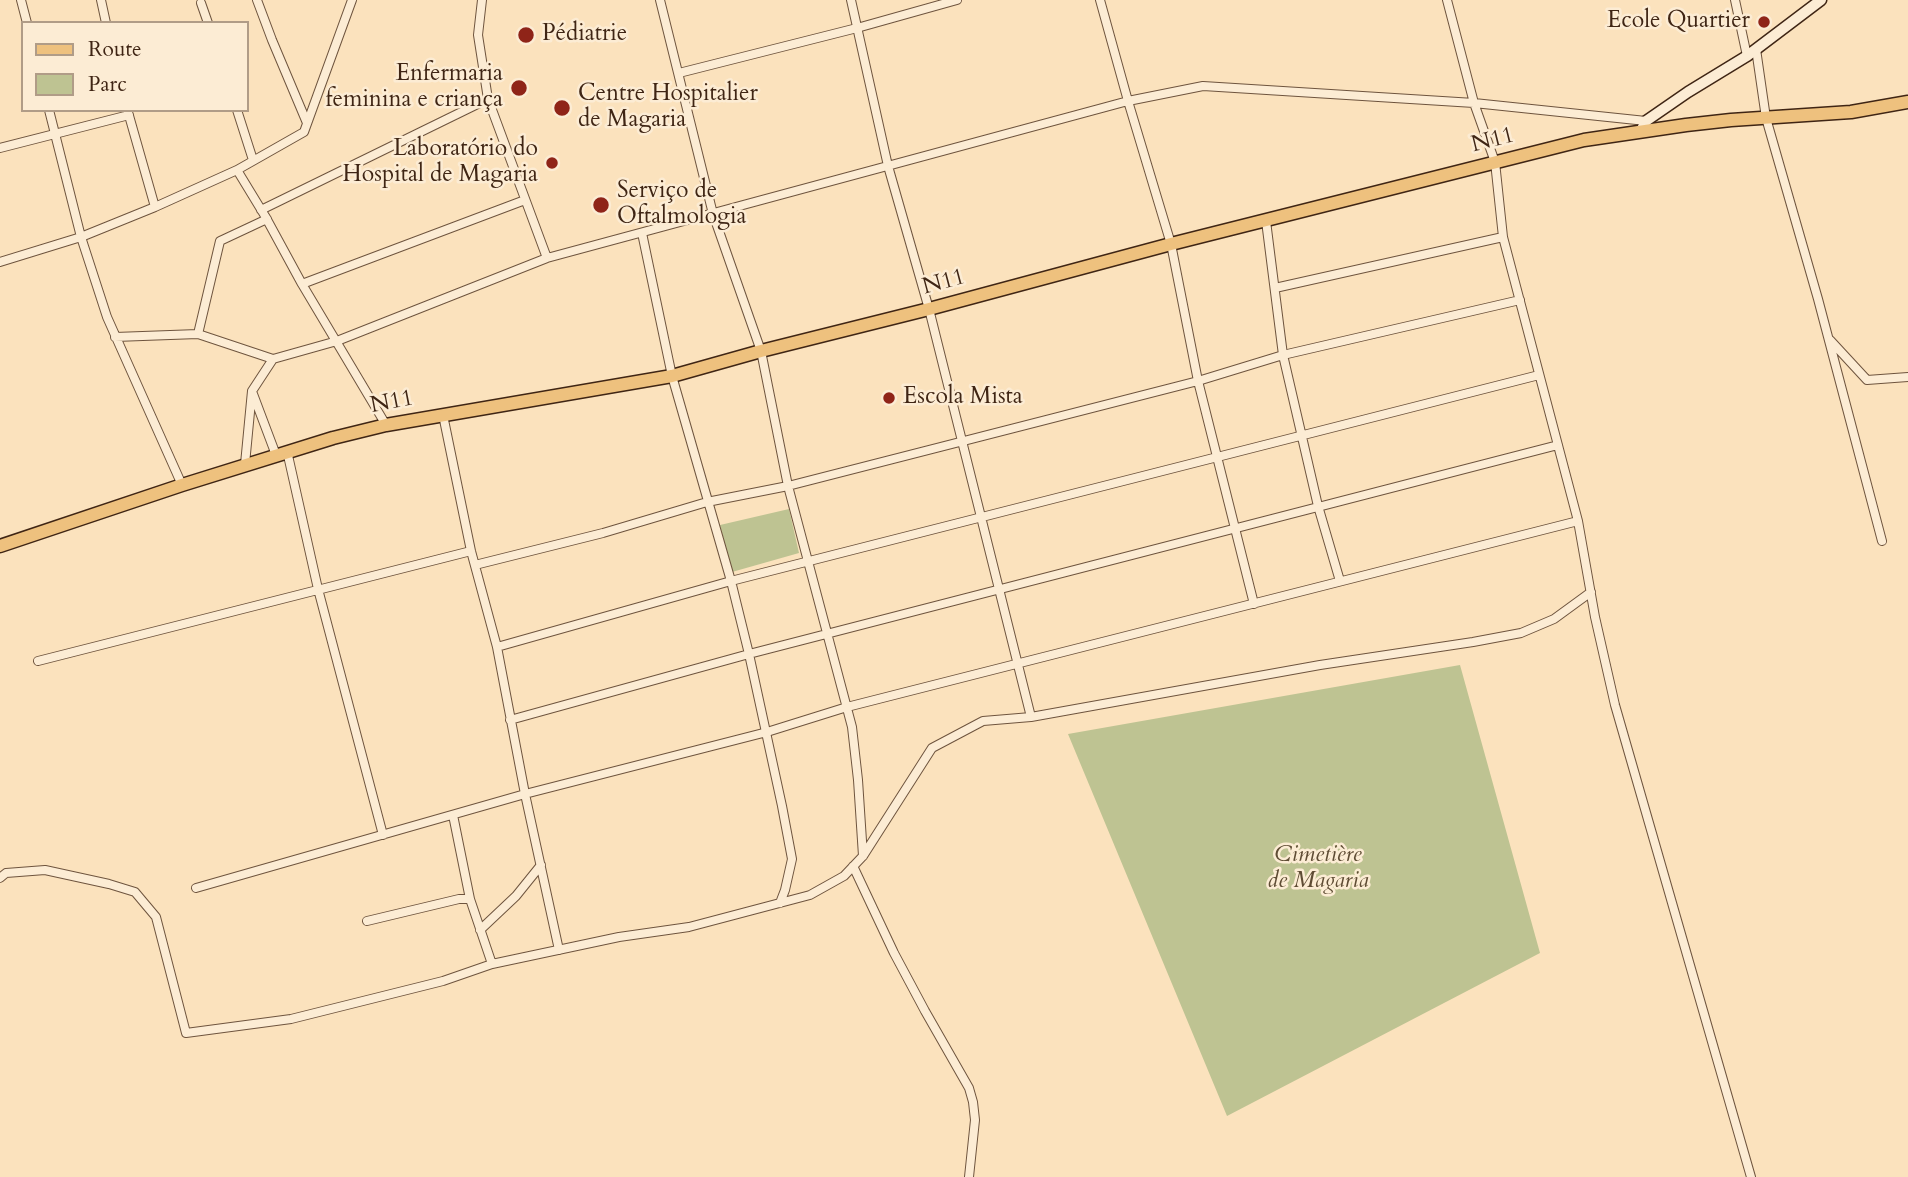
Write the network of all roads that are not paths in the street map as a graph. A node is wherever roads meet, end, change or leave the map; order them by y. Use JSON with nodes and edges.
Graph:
{"nodes":[{"id":1,"x":22,"y":0,"type":"edge"},
{"id":2,"x":101,"y":0,"type":"edge"},
{"id":3,"x":257,"y":0,"type":"edge"},
{"id":4,"x":352,"y":0,"type":"edge"},
{"id":5,"x":482,"y":0,"type":"edge"},
{"id":6,"x":660,"y":0,"type":"edge"},
{"id":7,"x":851,"y":0,"type":"edge"},
{"id":8,"x":957,"y":0,"type":"edge"},
{"id":9,"x":1100,"y":0,"type":"edge"},
{"id":10,"x":1447,"y":0,"type":"edge"},
{"id":11,"x":1735,"y":0,"type":"edge"},
{"id":12,"x":1821,"y":0,"type":"edge"},
{"id":13,"x":201,"y":3,"type":"dead end"},
{"id":14,"x":27,"y":21,"type":"edge"},
{"id":15,"x":106,"y":21,"type":"edge"},
{"id":16,"x":207,"y":21,"type":"edge"},
{"id":17,"x":857,"y":28,"type":"junction"},
{"id":18,"x":1752,"y":52,"type":"junction"},
{"id":19,"x":678,"y":73,"type":"junction"},
{"id":20,"x":488,"y":99,"type":"junction"},
{"id":21,"x":1128,"y":101,"type":"junction"},
{"id":22,"x":1908,"y":102,"type":"edge"},
{"id":23,"x":1474,"y":103,"type":"junction"},
{"id":24,"x":50,"y":112,"type":"edge"},
{"id":25,"x":238,"y":112,"type":"edge"},
{"id":26,"x":128,"y":113,"type":"edge"},
{"id":27,"x":1766,"y":118,"type":"junction"},
{"id":28,"x":307,"y":123,"type":"junction"},
{"id":29,"x":1644,"y":126,"type":"junction"},
{"id":30,"x":55,"y":133,"type":"junction"},
{"id":31,"x":0,"y":148,"type":"edge"},
{"id":32,"x":253,"y":160,"type":"junction"},
{"id":33,"x":1495,"y":162,"type":"junction"},
{"id":34,"x":888,"y":166,"type":"junction"},
{"id":35,"x":237,"y":170,"type":"junction"},
{"id":36,"x":525,"y":200,"type":"junction"},
{"id":37,"x":155,"y":207,"type":"junction"},
{"id":38,"x":261,"y":210,"type":"junction"},
{"id":39,"x":713,"y":214,"type":"junction"},
{"id":40,"x":267,"y":219,"type":"junction"},
{"id":41,"x":1266,"y":221,"type":"junction"},
{"id":42,"x":642,"y":233,"type":"junction"},
{"id":43,"x":81,"y":237,"type":"junction"},
{"id":44,"x":1503,"y":237,"type":"junction"},
{"id":45,"x":1171,"y":244,"type":"junction"},
{"id":46,"x":547,"y":258,"type":"junction"},
{"id":47,"x":0,"y":262,"type":"edge"},
{"id":48,"x":302,"y":284,"type":"junction"},
{"id":49,"x":1275,"y":288,"type":"junction"},
{"id":50,"x":1520,"y":300,"type":"junction"},
{"id":51,"x":929,"y":309,"type":"junction"},
{"id":52,"x":198,"y":334,"type":"junction"},
{"id":53,"x":115,"y":337,"type":"junction"},
{"id":54,"x":1828,"y":338,"type":"junction"},
{"id":55,"x":337,"y":341,"type":"junction"},
{"id":56,"x":761,"y":351,"type":"junction"},
{"id":57,"x":1283,"y":355,"type":"junction"},
{"id":58,"x":273,"y":359,"type":"junction"},
{"id":59,"x":1539,"y":375,"type":"junction"},
{"id":60,"x":672,"y":376,"type":"junction"},
{"id":61,"x":1908,"y":377,"type":"edge"},
{"id":62,"x":1198,"y":382,"type":"junction"},
{"id":63,"x":252,"y":391,"type":"junction"},
{"id":64,"x":443,"y":415,"type":"junction"},
{"id":65,"x":386,"y":425,"type":"junction"},
{"id":66,"x":1302,"y":436,"type":"junction"},
{"id":67,"x":961,"y":442,"type":"junction"},
{"id":68,"x":1558,"y":445,"type":"junction"},
{"id":69,"x":282,"y":453,"type":"junction"},
{"id":70,"x":1217,"y":457,"type":"junction"},
{"id":71,"x":245,"y":464,"type":"junction"},
{"id":72,"x":182,"y":485,"type":"junction"},
{"id":73,"x":789,"y":486,"type":"junction"},
{"id":74,"x":707,"y":502,"type":"junction"},
{"id":75,"x":1318,"y":506,"type":"junction"},
{"id":76,"x":981,"y":518,"type":"junction"},
{"id":77,"x":1578,"y":521,"type":"junction"},
{"id":78,"x":1235,"y":528,"type":"junction"},
{"id":79,"x":1882,"y":541,"type":"dead end"},
{"id":80,"x":0,"y":546,"type":"edge"},
{"id":81,"x":471,"y":551,"type":"junction"},
{"id":82,"x":808,"y":562,"type":"junction"},
{"id":83,"x":475,"y":565,"type":"junction"},
{"id":84,"x":731,"y":581,"type":"junction"},
{"id":85,"x":1340,"y":581,"type":"junction"},
{"id":86,"x":318,"y":589,"type":"junction"},
{"id":87,"x":999,"y":590,"type":"junction"},
{"id":88,"x":1591,"y":592,"type":"junction"},
{"id":89,"x":1254,"y":604,"type":"junction"},
{"id":90,"x":827,"y":634,"type":"junction"},
{"id":91,"x":497,"y":647,"type":"junction"},
{"id":92,"x":749,"y":654,"type":"junction"},
{"id":93,"x":38,"y":662,"type":"dead end"},
{"id":94,"x":1017,"y":664,"type":"junction"},
{"id":95,"x":847,"y":707,"type":"junction"},
{"id":96,"x":1031,"y":717,"type":"junction"},
{"id":97,"x":510,"y":720,"type":"junction"},
{"id":98,"x":767,"y":732,"type":"junction"},
{"id":99,"x":525,"y":794,"type":"junction"},
{"id":100,"x":453,"y":815,"type":"junction"},
{"id":101,"x":383,"y":835,"type":"junction"},
{"id":102,"x":863,"y":856,"type":"junction"},
{"id":103,"x":541,"y":865,"type":"junction"},
{"id":104,"x":853,"y":866,"type":"junction"},
{"id":105,"x":0,"y":878,"type":"edge"},
{"id":106,"x":197,"y":888,"type":"dead end"},
{"id":107,"x":470,"y":899,"type":"junction"},
{"id":108,"x":780,"y":903,"type":"junction"},
{"id":109,"x":367,"y":921,"type":"dead end"},
{"id":110,"x":480,"y":930,"type":"junction"},
{"id":111,"x":559,"y":950,"type":"junction"},
{"id":112,"x":492,"y":964,"type":"junction"},
{"id":113,"x":969,"y":1177,"type":"edge"},
{"id":114,"x":1751,"y":1177,"type":"edge"}],
"edges":[{"from":1,"to":14,"type":"street"},
{"from":2,"to":15,"type":"street"},
{"from":3,"to":28,"type":"street"},
{"from":4,"to":28,"type":"street"},
{"from":5,"to":20,"type":"street"},
{"from":6,"to":19,"type":"street"},
{"from":7,"to":17,"type":"street"},
{"from":8,"to":17,"type":"street"},
{"from":9,"to":21,"type":"street"},
{"from":10,"to":23,"type":"street"},
{"from":11,"to":18,"type":"street"},
{"from":12,"to":18,"type":"main road"},
{"from":13,"to":16,"type":"street"},
{"from":17,"to":19,"type":"street"},
{"from":17,"to":34,"type":"street"},
{"from":18,"to":27,"type":"street"},
{"from":18,"to":29,"type":"main road"},
{"from":19,"to":39,"type":"street"},
{"from":20,"to":36,"type":"street"},
{"from":20,"to":38,"type":"street"},
{"from":21,"to":23,"type":"street"},
{"from":21,"to":34,"type":"street"},
{"from":21,"to":45,"type":"street"},
{"from":22,"to":27,"type":"main road","name":"N11"},
{"from":23,"to":29,"type":"street"},
{"from":23,"to":33,"type":"street"},
{"from":24,"to":30,"type":"street"},
{"from":25,"to":32,"type":"street"},
{"from":26,"to":30,"type":"street"},
{"from":26,"to":37,"type":"street"},
{"from":27,"to":29,"type":"main road","name":"N11"},
{"from":27,"to":54,"type":"street"},
{"from":28,"to":32,"type":"street"},
{"from":29,"to":33,"type":"main road","name":"N11"},
{"from":30,"to":31,"type":"street"},
{"from":30,"to":43,"type":"street"},
{"from":32,"to":35,"type":"street"},
{"from":33,"to":41,"type":"main road","name":"N11"},
{"from":33,"to":44,"type":"street"},
{"from":34,"to":39,"type":"street"},
{"from":34,"to":51,"type":"street"},
{"from":35,"to":37,"type":"street"},
{"from":35,"to":38,"type":"street"},
{"from":36,"to":46,"type":"street"},
{"from":36,"to":48,"type":"street"},
{"from":37,"to":43,"type":"street"},
{"from":38,"to":40,"type":"street"},
{"from":39,"to":42,"type":"street"},
{"from":39,"to":56,"type":"street"},
{"from":40,"to":48,"type":"street"},
{"from":40,"to":52,"type":"street"},
{"from":41,"to":45,"type":"main road","name":"N11"},
{"from":41,"to":49,"type":"street"},
{"from":42,"to":46,"type":"street"},
{"from":42,"to":60,"type":"street"},
{"from":43,"to":47,"type":"street"},
{"from":43,"to":53,"type":"street"},
{"from":44,"to":49,"type":"street"},
{"from":44,"to":50,"type":"street"},
{"from":45,"to":51,"type":"main road","name":"N11"},
{"from":45,"to":62,"type":"street"},
{"from":46,"to":55,"type":"street"},
{"from":48,"to":55,"type":"street"},
{"from":49,"to":57,"type":"street"},
{"from":50,"to":57,"type":"street"},
{"from":50,"to":59,"type":"street"},
{"from":51,"to":56,"type":"main road","name":"N11"},
{"from":51,"to":67,"type":"street"},
{"from":52,"to":53,"type":"street"},
{"from":52,"to":58,"type":"street"},
{"from":53,"to":72,"type":"street"},
{"from":54,"to":61,"type":"street"},
{"from":54,"to":79,"type":"street"},
{"from":55,"to":58,"type":"street"},
{"from":55,"to":65,"type":"street"},
{"from":56,"to":60,"type":"main road","name":"N11"},
{"from":56,"to":73,"type":"street"},
{"from":57,"to":62,"type":"street"},
{"from":57,"to":66,"type":"street"},
{"from":58,"to":63,"type":"street"},
{"from":59,"to":66,"type":"street"},
{"from":59,"to":68,"type":"street"},
{"from":60,"to":64,"type":"main road","name":"N11"},
{"from":60,"to":74,"type":"street"},
{"from":62,"to":67,"type":"street"},
{"from":62,"to":70,"type":"street"},
{"from":63,"to":69,"type":"street"},
{"from":63,"to":71,"type":"street"},
{"from":64,"to":65,"type":"main road","name":"N11"},
{"from":64,"to":81,"type":"street"},
{"from":65,"to":69,"type":"main road","name":"N11"},
{"from":66,"to":70,"type":"street"},
{"from":66,"to":75,"type":"street"},
{"from":67,"to":73,"type":"street"},
{"from":67,"to":76,"type":"street"},
{"from":68,"to":75,"type":"street"},
{"from":68,"to":77,"type":"street"},
{"from":69,"to":71,"type":"main road","name":"N11"},
{"from":69,"to":86,"type":"street"},
{"from":70,"to":76,"type":"street"},
{"from":70,"to":78,"type":"street"},
{"from":71,"to":72,"type":"main road","name":"N11"},
{"from":72,"to":80,"type":"main road","name":"N11"},
{"from":73,"to":74,"type":"street"},
{"from":73,"to":82,"type":"street"},
{"from":74,"to":83,"type":"street"},
{"from":74,"to":84,"type":"street"},
{"from":75,"to":78,"type":"street"},
{"from":75,"to":85,"type":"street"},
{"from":76,"to":82,"type":"street"},
{"from":76,"to":87,"type":"street"},
{"from":77,"to":85,"type":"street"},
{"from":77,"to":88,"type":"street"},
{"from":78,"to":87,"type":"street"},
{"from":78,"to":89,"type":"street"},
{"from":81,"to":83,"type":"street"},
{"from":81,"to":86,"type":"street"},
{"from":82,"to":84,"type":"street"},
{"from":82,"to":90,"type":"street"},
{"from":83,"to":91,"type":"street"},
{"from":84,"to":91,"type":"street"},
{"from":84,"to":92,"type":"street"},
{"from":85,"to":89,"type":"street"},
{"from":86,"to":93,"type":"street"},
{"from":86,"to":101,"type":"street"},
{"from":87,"to":90,"type":"street"},
{"from":87,"to":94,"type":"street"},
{"from":88,"to":96,"type":"street"},
{"from":88,"to":114,"type":"street"},
{"from":89,"to":94,"type":"street"},
{"from":90,"to":92,"type":"street"},
{"from":90,"to":95,"type":"street"},
{"from":91,"to":97,"type":"street"},
{"from":92,"to":97,"type":"street"},
{"from":92,"to":98,"type":"street"},
{"from":94,"to":95,"type":"street"},
{"from":94,"to":96,"type":"street"},
{"from":95,"to":98,"type":"street"},
{"from":95,"to":102,"type":"street"},
{"from":96,"to":102,"type":"street"},
{"from":97,"to":99,"type":"street"},
{"from":98,"to":99,"type":"street"},
{"from":98,"to":108,"type":"street"},
{"from":99,"to":100,"type":"street"},
{"from":99,"to":103,"type":"street"},
{"from":100,"to":101,"type":"street"},
{"from":100,"to":107,"type":"street"},
{"from":101,"to":106,"type":"street"},
{"from":102,"to":104,"type":"street"},
{"from":103,"to":110,"type":"street"},
{"from":103,"to":111,"type":"street"},
{"from":104,"to":108,"type":"street"},
{"from":104,"to":113,"type":"street"},
{"from":105,"to":112,"type":"street"},
{"from":107,"to":109,"type":"street"},
{"from":107,"to":110,"type":"street"},
{"from":108,"to":111,"type":"street"},
{"from":110,"to":112,"type":"street"},
{"from":111,"to":112,"type":"street"}]}
